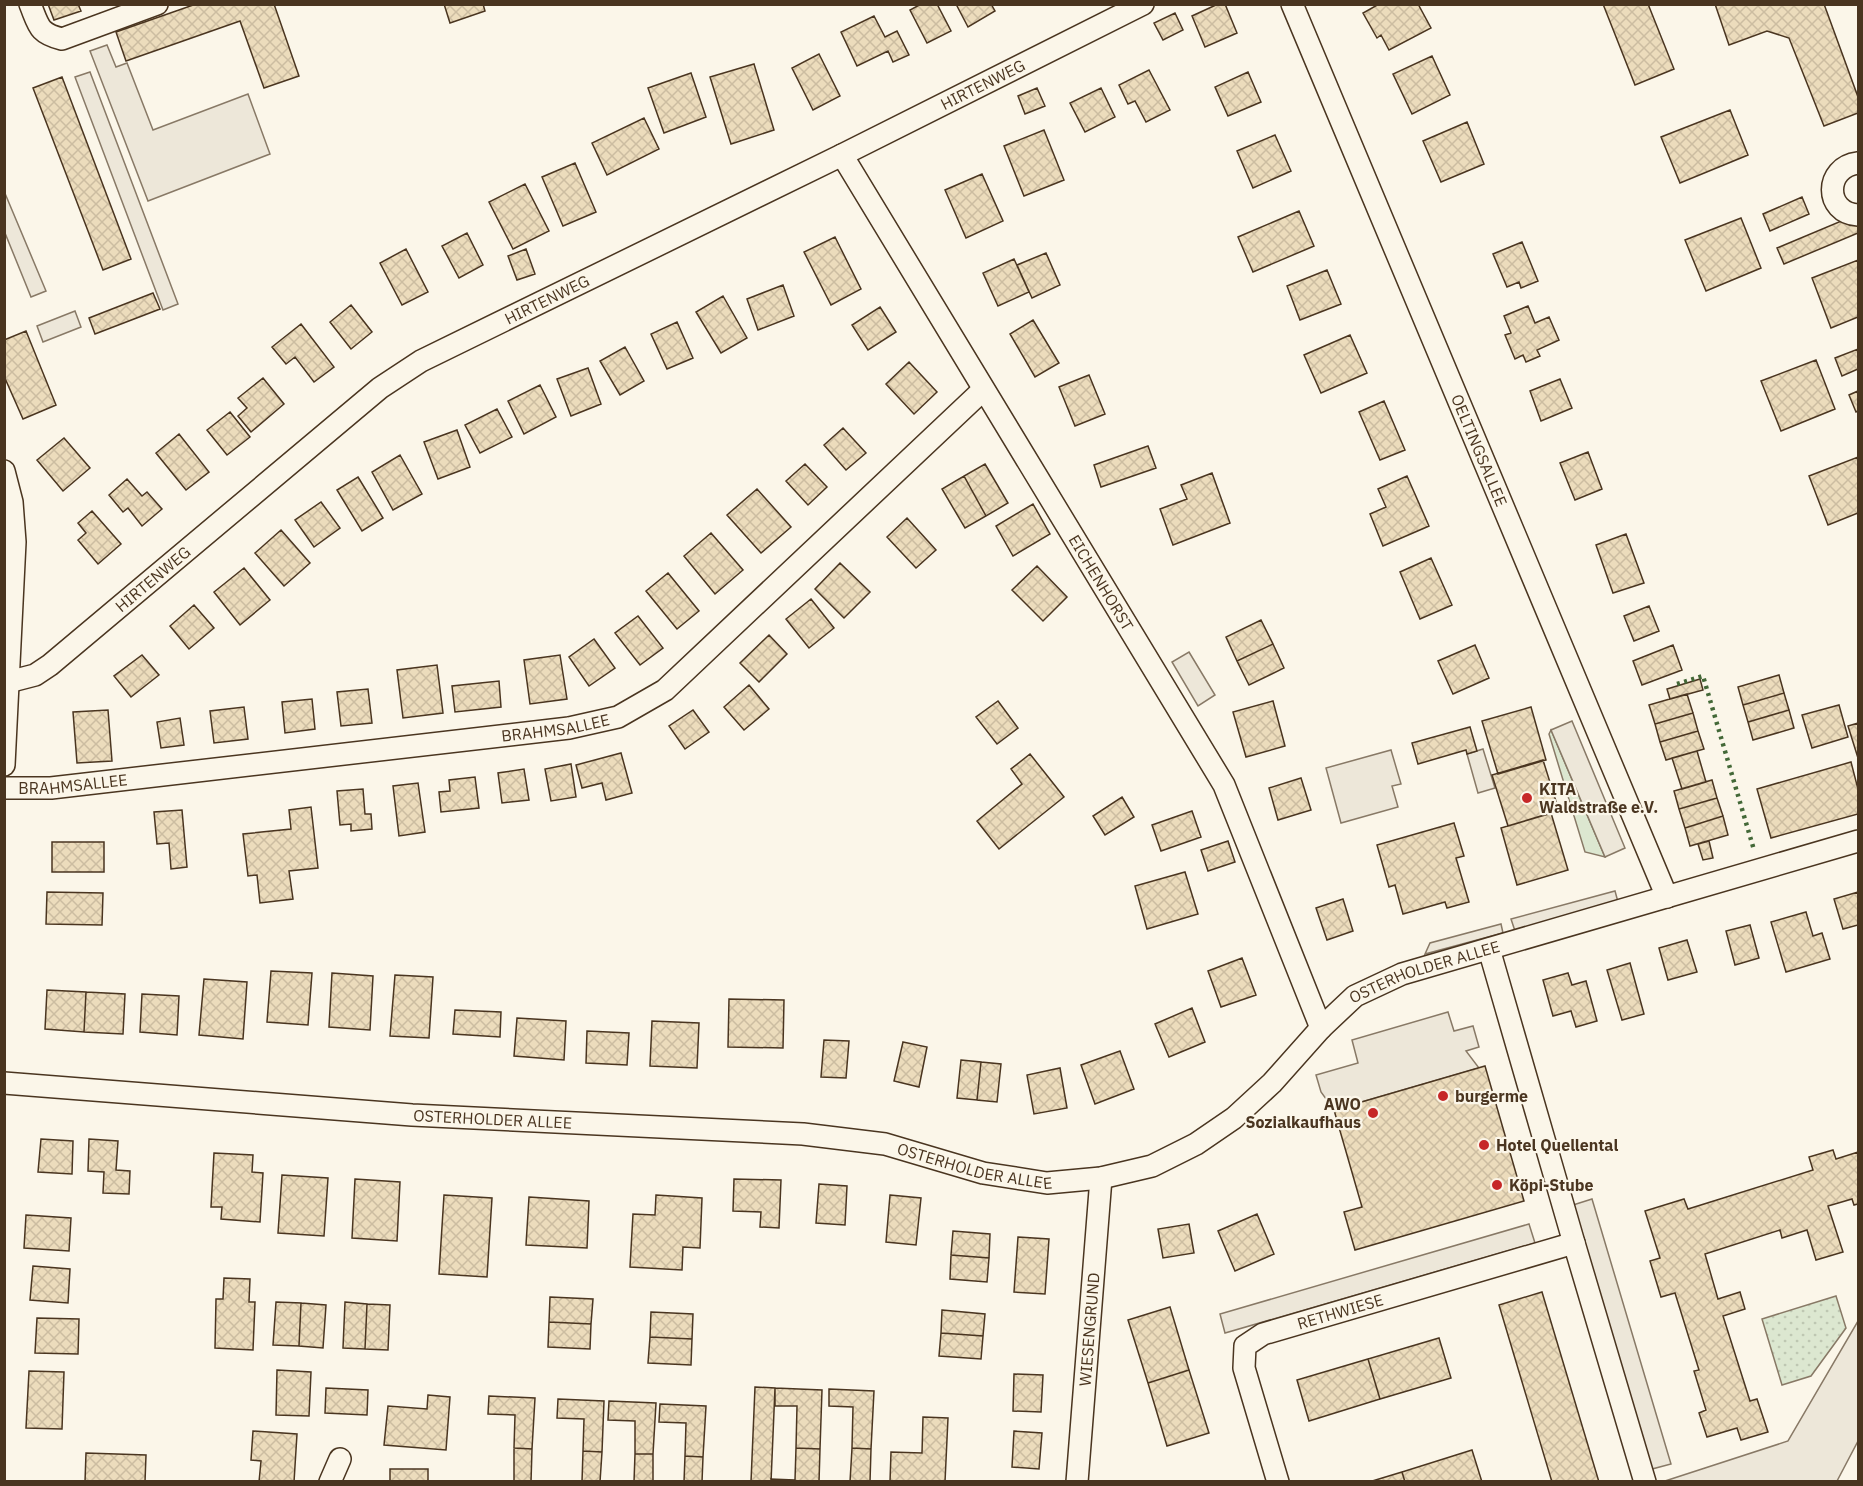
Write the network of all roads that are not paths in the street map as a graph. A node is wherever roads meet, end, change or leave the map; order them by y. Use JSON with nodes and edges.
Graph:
{"nodes":[{"id":1,"x":30,"y":4,"type":"edge"},
{"id":2,"x":157,"y":4,"type":"edge"},
{"id":3,"x":1143,"y":4,"type":"edge"},
{"id":4,"x":1292,"y":4,"type":"edge"},
{"id":5,"x":842,"y":155,"type":"junction"},
{"id":6,"x":1858,"y":163,"type":"edge"},
{"id":7,"x":1858,"y":214,"type":"edge"},
{"id":8,"x":983,"y":390,"type":"junction"},
{"id":9,"x":4,"y":471,"type":"edge"},
{"id":10,"x":8,"y":682,"type":"junction"},
{"id":11,"x":4,"y":765,"type":"edge"},
{"id":12,"x":4,"y":788,"type":"edge"},
{"id":13,"x":1858,"y":841,"type":"edge"},
{"id":14,"x":1667,"y":897,"type":"junction"},
{"id":15,"x":1490,"y":949,"type":"junction"},
{"id":16,"x":1321,"y":1028,"type":"junction"},
{"id":17,"x":4,"y":1083,"type":"edge"},
{"id":18,"x":1101,"y":1178,"type":"junction"},
{"id":19,"x":1574,"y":1243,"type":"junction"},
{"id":20,"x":340,"y":1459,"type":"dead end"},
{"id":21,"x":330,"y":1482,"type":"edge"},
{"id":22,"x":1077,"y":1482,"type":"edge"},
{"id":23,"x":1278,"y":1482,"type":"edge"},
{"id":24,"x":1645,"y":1482,"type":"edge"}],
"edges":[{"from":1,"to":2,"type":"street"},
{"from":3,"to":5,"type":"street","name":"HIRTENWEG"},
{"from":4,"to":14,"type":"street","name":"OELTINGSALLEE"},
{"from":5,"to":8,"type":"street","name":"EICHENHORST"},
{"from":5,"to":10,"type":"street","name":"HIRTENWEG"},
{"from":6,"to":7,"type":"street"},
{"from":8,"to":12,"type":"street","name":"BRAHMSALLEE"},
{"from":8,"to":16,"type":"street","name":"EICHENHORST"},
{"from":9,"to":10,"type":"street"},
{"from":10,"to":11,"type":"street"},
{"from":13,"to":14,"type":"street","name":"OSTERHOLDER ALLEE"},
{"from":14,"to":15,"type":"street","name":"OSTERHOLDER ALLEE"},
{"from":15,"to":16,"type":"street","name":"OSTERHOLDER ALLEE"},
{"from":15,"to":19,"type":"street"},
{"from":16,"to":18,"type":"street","name":"OSTERHOLDER ALLEE"},
{"from":17,"to":18,"type":"street","name":"OSTERHOLDER ALLEE"},
{"from":18,"to":22,"type":"street","name":"WIESENGRUND"},
{"from":19,"to":23,"type":"street","name":"RETHWIESE"},
{"from":19,"to":24,"type":"street"},
{"from":20,"to":21,"type":"street"}]}
